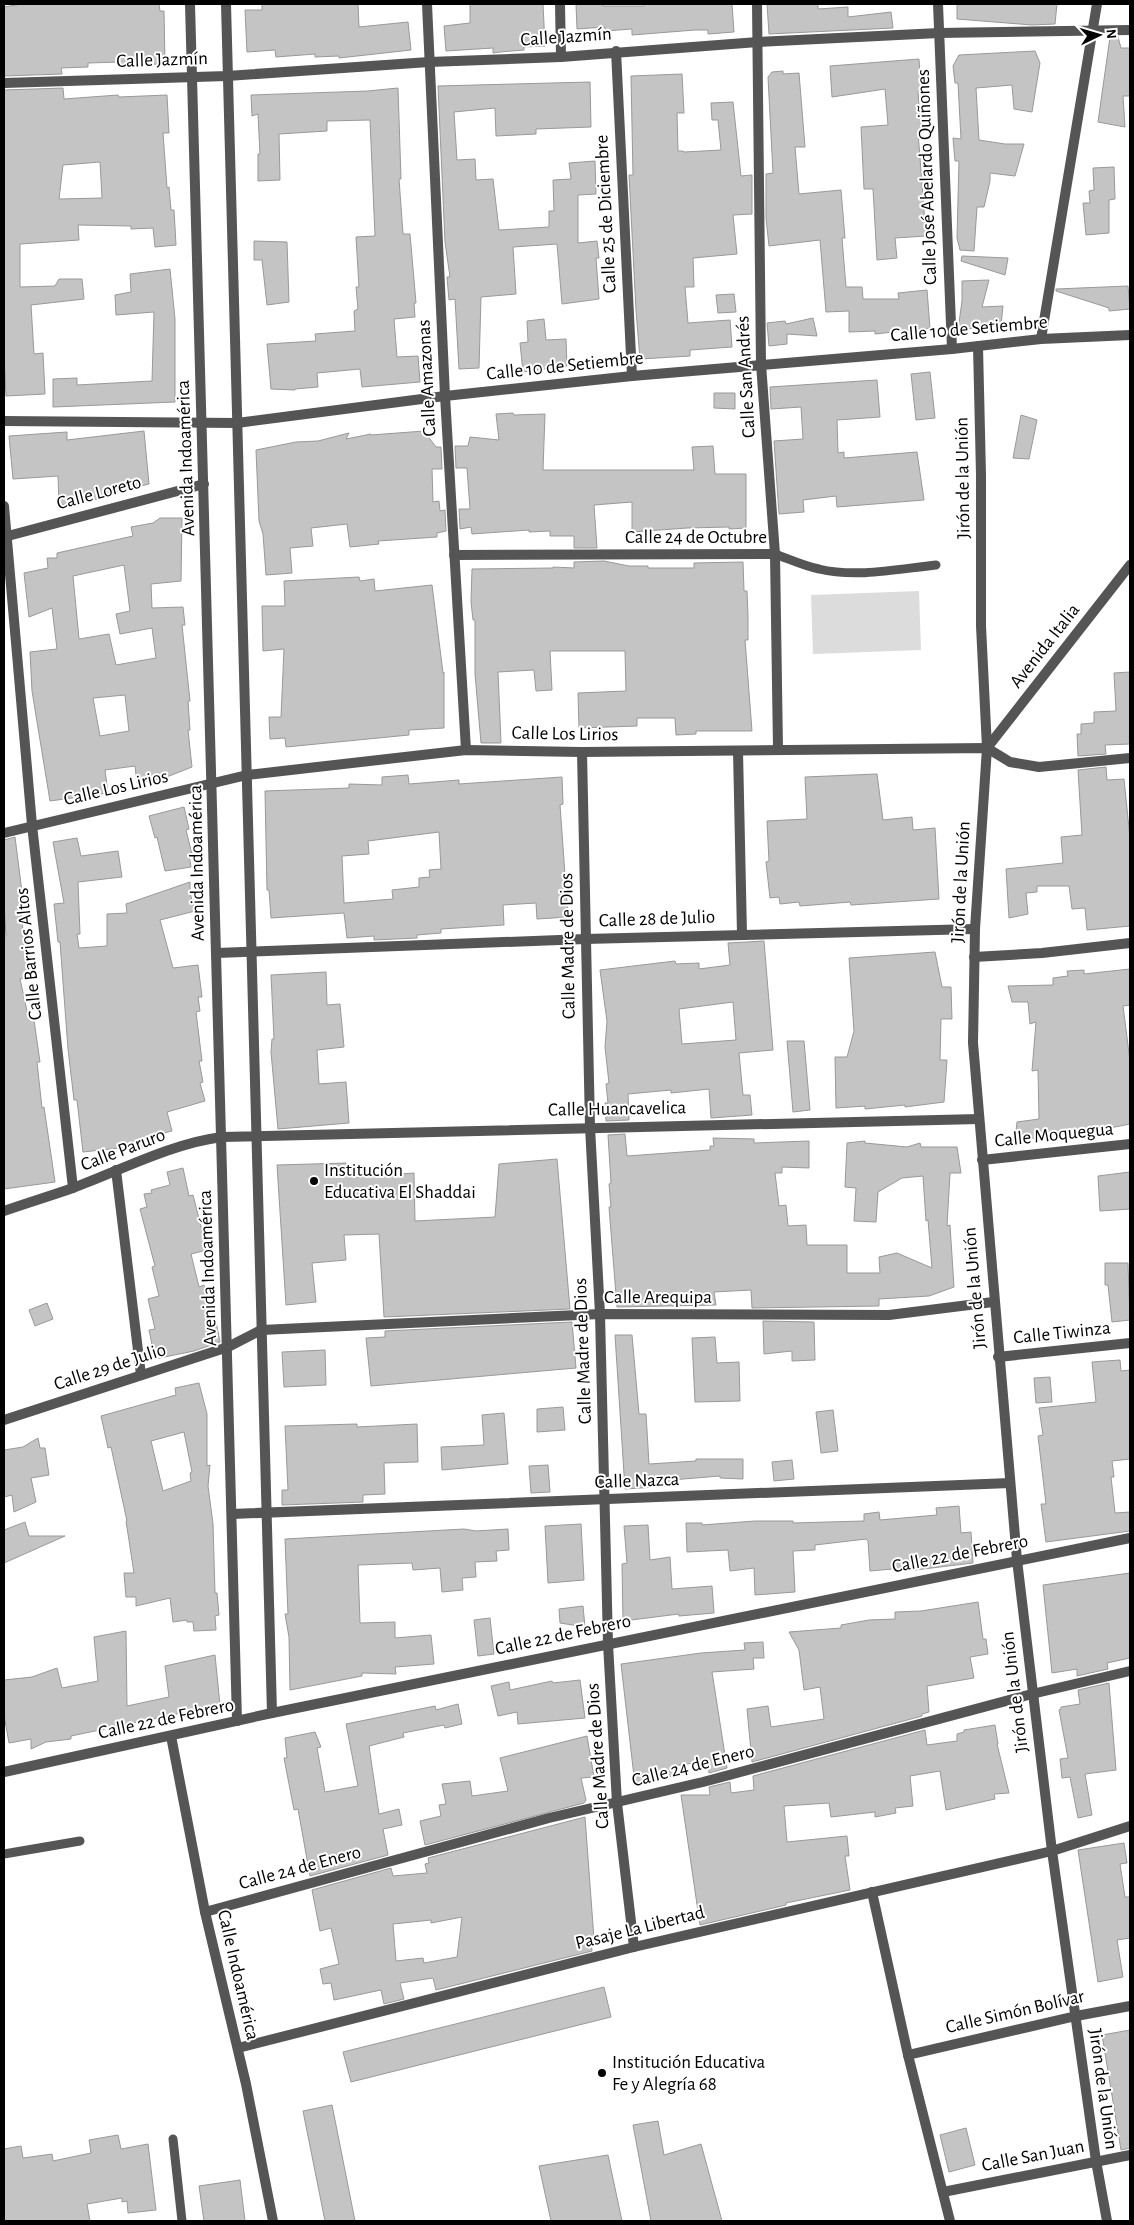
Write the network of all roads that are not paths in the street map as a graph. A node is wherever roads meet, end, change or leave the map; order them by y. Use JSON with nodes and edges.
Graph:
{"nodes":[{"id":1,"x":190,"y":4,"type":"edge"},
{"id":2,"x":226,"y":4,"type":"edge"},
{"id":3,"x":427,"y":4,"type":"edge"},
{"id":4,"x":560,"y":4,"type":"edge"},
{"id":5,"x":757,"y":4,"type":"edge"},
{"id":6,"x":938,"y":4,"type":"edge"},
{"id":7,"x":1098,"y":4,"type":"edge"},
{"id":8,"x":1092,"y":30,"type":"junction"},
{"id":9,"x":1130,"y":30,"type":"edge"},
{"id":10,"x":938,"y":34,"type":"junction"},
{"id":11,"x":758,"y":42,"type":"junction"},
{"id":12,"x":616,"y":51,"type":"junction"},
{"id":13,"x":561,"y":57,"type":"junction"},
{"id":14,"x":429,"y":62,"type":"junction"},
{"id":15,"x":228,"y":76,"type":"junction"},
{"id":16,"x":192,"y":77,"type":"junction"},
{"id":17,"x":4,"y":83,"type":"edge"},
{"id":18,"x":1130,"y":335,"type":"edge"},
{"id":19,"x":1041,"y":339,"type":"junction"},
{"id":20,"x":978,"y":346,"type":"junction"},
{"id":21,"x":952,"y":349,"type":"junction"},
{"id":22,"x":761,"y":364,"type":"junction"},
{"id":23,"x":632,"y":376,"type":"junction"},
{"id":24,"x":445,"y":396,"type":"junction"},
{"id":25,"x":4,"y":421,"type":"edge"},
{"id":26,"x":203,"y":422,"type":"junction"},
{"id":27,"x":237,"y":423,"type":"junction"},
{"id":28,"x":204,"y":484,"type":"junction"},
{"id":29,"x":4,"y":506,"type":"edge"},
{"id":30,"x":5,"y":536,"type":"edge"},
{"id":31,"x":774,"y":554,"type":"junction"},
{"id":32,"x":454,"y":555,"type":"junction"},
{"id":33,"x":936,"y":565,"type":"dead end"},
{"id":34,"x":1130,"y":565,"type":"edge"},
{"id":35,"x":987,"y":748,"type":"junction"},
{"id":36,"x":778,"y":749,"type":"junction"},
{"id":37,"x":466,"y":750,"type":"junction"},
{"id":38,"x":738,"y":750,"type":"junction"},
{"id":39,"x":582,"y":752,"type":"junction"},
{"id":40,"x":1130,"y":758,"type":"edge"},
{"id":41,"x":247,"y":775,"type":"junction"},
{"id":42,"x":212,"y":784,"type":"junction"},
{"id":43,"x":32,"y":825,"type":"junction"},
{"id":44,"x":4,"y":833,"type":"edge"},
{"id":45,"x":974,"y":928,"type":"junction"},
{"id":46,"x":742,"y":934,"type":"junction"},
{"id":47,"x":585,"y":939,"type":"junction"},
{"id":48,"x":1130,"y":943,"type":"edge"},
{"id":49,"x":251,"y":952,"type":"junction"},
{"id":50,"x":217,"y":953,"type":"junction"},
{"id":51,"x":974,"y":957,"type":"junction"},
{"id":52,"x":979,"y":1119,"type":"junction"},
{"id":53,"x":590,"y":1127,"type":"junction"},
{"id":54,"x":222,"y":1137,"type":"junction"},
{"id":55,"x":256,"y":1137,"type":"junction"},
{"id":56,"x":1130,"y":1144,"type":"edge"},
{"id":57,"x":982,"y":1160,"type":"junction"},
{"id":58,"x":116,"y":1170,"type":"junction"},
{"id":59,"x":73,"y":1188,"type":"junction"},
{"id":60,"x":4,"y":1211,"type":"edge"},
{"id":61,"x":994,"y":1302,"type":"junction"},
{"id":62,"x":600,"y":1314,"type":"junction"},
{"id":63,"x":261,"y":1330,"type":"junction"},
{"id":64,"x":1130,"y":1343,"type":"edge"},
{"id":65,"x":228,"y":1347,"type":"junction"},
{"id":66,"x":998,"y":1357,"type":"junction"},
{"id":67,"x":141,"y":1375,"type":"junction"},
{"id":68,"x":4,"y":1420,"type":"edge"},
{"id":69,"x":1010,"y":1483,"type":"junction"},
{"id":70,"x":605,"y":1500,"type":"junction"},
{"id":71,"x":266,"y":1513,"type":"junction"},
{"id":72,"x":232,"y":1514,"type":"junction"},
{"id":73,"x":1130,"y":1538,"type":"edge"},
{"id":74,"x":1017,"y":1560,"type":"junction"},
{"id":75,"x":608,"y":1644,"type":"junction"},
{"id":76,"x":1130,"y":1670,"type":"edge"},
{"id":77,"x":1032,"y":1694,"type":"junction"},
{"id":78,"x":272,"y":1713,"type":"junction"},
{"id":79,"x":237,"y":1721,"type":"junction"},
{"id":80,"x":170,"y":1736,"type":"junction"},
{"id":81,"x":4,"y":1772,"type":"edge"},
{"id":82,"x":617,"y":1802,"type":"junction"},
{"id":83,"x":1130,"y":1826,"type":"edge"},
{"id":84,"x":80,"y":1841,"type":"dead end"},
{"id":85,"x":1052,"y":1851,"type":"junction"},
{"id":86,"x":4,"y":1854,"type":"edge"},
{"id":87,"x":872,"y":1892,"type":"junction"},
{"id":88,"x":205,"y":1912,"type":"junction"},
{"id":89,"x":634,"y":1947,"type":"junction"},
{"id":90,"x":1130,"y":2006,"type":"edge"},
{"id":91,"x":1076,"y":2016,"type":"junction"},
{"id":92,"x":238,"y":2048,"type":"junction"},
{"id":93,"x":908,"y":2055,"type":"junction"},
{"id":94,"x":173,"y":2139,"type":"dead end"},
{"id":95,"x":1130,"y":2155,"type":"edge"},
{"id":96,"x":1096,"y":2161,"type":"junction"},
{"id":97,"x":943,"y":2192,"type":"junction"},
{"id":98,"x":182,"y":2221,"type":"edge"},
{"id":99,"x":273,"y":2221,"type":"edge"},
{"id":100,"x":950,"y":2221,"type":"edge"},
{"id":101,"x":1107,"y":2221,"type":"edge"}],
"edges":[{"from":1,"to":16,"type":"street","name":"Avenida Indoamérica"},
{"from":2,"to":15,"type":"street"},
{"from":3,"to":14,"type":"street","name":"Calle Amazonas"},
{"from":4,"to":13,"type":"street"},
{"from":5,"to":11,"type":"street","name":"Calle San Andrés"},
{"from":6,"to":10,"type":"street","name":"Calle José Abelardo Quiñones"},
{"from":7,"to":8,"type":"street"},
{"from":8,"to":9,"type":"street","name":"Calle Jazmín"},
{"from":8,"to":10,"type":"street","name":"Calle Jazmín"},
{"from":8,"to":19,"type":"street"},
{"from":10,"to":11,"type":"street","name":"Calle Jazmín"},
{"from":10,"to":21,"type":"street","name":"Calle José Abelardo Quiñones"},
{"from":11,"to":12,"type":"street","name":"Calle Jazmín"},
{"from":11,"to":22,"type":"street","name":"Calle San Andrés"},
{"from":12,"to":13,"type":"street","name":"Calle Jazmín"},
{"from":12,"to":23,"type":"street","name":"Calle 25 de Diciembre"},
{"from":13,"to":14,"type":"street","name":"Calle Jazmín"},
{"from":14,"to":15,"type":"street","name":"Calle Jazmín"},
{"from":14,"to":24,"type":"street","name":"Calle Amazonas"},
{"from":15,"to":16,"type":"street","name":"Calle Jazmín"},
{"from":15,"to":27,"type":"street"},
{"from":16,"to":17,"type":"street","name":"Calle Jazmín"},
{"from":16,"to":26,"type":"street","name":"Avenida Indoamérica"},
{"from":18,"to":19,"type":"street","name":"Calle 10 de Setiembre"},
{"from":19,"to":20,"type":"street","name":"Calle 10 de Setiembre"},
{"from":20,"to":21,"type":"street","name":"Calle 10 de Setiembre"},
{"from":20,"to":35,"type":"street","name":"Jirón de la Unión"},
{"from":21,"to":22,"type":"street","name":"Calle 10 de Setiembre"},
{"from":22,"to":23,"type":"street","name":"Calle 10 de Setiembre"},
{"from":22,"to":31,"type":"street","name":"Calle San Andrés"},
{"from":23,"to":24,"type":"street","name":"Calle 10 de Setiembre"},
{"from":24,"to":27,"type":"street","name":"Calle 10 de Setiembre"},
{"from":24,"to":32,"type":"street","name":"Calle Amazonas"},
{"from":25,"to":26,"type":"street","name":"Calle 10 de Setiembre"},
{"from":26,"to":27,"type":"street","name":"Calle 10 de Setiembre"},
{"from":26,"to":28,"type":"street","name":"Avenida Indoamérica"},
{"from":27,"to":41,"type":"street"},
{"from":28,"to":30,"type":"street","name":"Calle Loreto"},
{"from":28,"to":42,"type":"street","name":"Avenida Indoamérica"},
{"from":29,"to":30,"type":"street","name":"Calle Barrios Altos"},
{"from":30,"to":43,"type":"street","name":"Calle Barrios Altos"},
{"from":31,"to":32,"type":"street","name":"Calle 24 de Octubre"},
{"from":31,"to":33,"type":"lane","name":"Calle 24 de Octubre"},
{"from":31,"to":36,"type":"street","name":"Calle San Andrés"},
{"from":32,"to":37,"type":"street","name":"Calle Amazonas"},
{"from":34,"to":35,"type":"street","name":"Avenida Italia"},
{"from":35,"to":36,"type":"street","name":"Calle Los Lirios"},
{"from":35,"to":40,"type":"street"},
{"from":35,"to":45,"type":"street","name":"Jirón de la Unión"},
{"from":36,"to":38,"type":"street","name":"Calle Los Lirios"},
{"from":37,"to":39,"type":"street","name":"Calle Los Lirios"},
{"from":37,"to":41,"type":"street","name":"Calle Los Lirios"},
{"from":38,"to":39,"type":"street","name":"Calle Los Lirios"},
{"from":38,"to":46,"type":"street"},
{"from":39,"to":47,"type":"street","name":"Calle Madre de Dios"},
{"from":41,"to":42,"type":"street","name":"Calle Los Lirios"},
{"from":41,"to":49,"type":"street"},
{"from":42,"to":43,"type":"street","name":"Calle Los Lirios"},
{"from":42,"to":50,"type":"street","name":"Avenida Indoamérica"},
{"from":43,"to":44,"type":"street","name":"Calle Los Lirios"},
{"from":43,"to":59,"type":"street","name":"Calle Barrios Altos"},
{"from":45,"to":46,"type":"street","name":"Calle 28 de Julio"},
{"from":45,"to":51,"type":"street","name":"Jirón de la Unión"},
{"from":46,"to":47,"type":"street","name":"Calle 28 de Julio"},
{"from":47,"to":49,"type":"street","name":"Calle 28 de Julio"},
{"from":47,"to":53,"type":"street","name":"Calle Madre de Dios"},
{"from":48,"to":51,"type":"street"},
{"from":49,"to":50,"type":"street","name":"Calle 28 de Julio"},
{"from":49,"to":55,"type":"street"},
{"from":50,"to":54,"type":"street","name":"Avenida Indoamérica"},
{"from":51,"to":52,"type":"street","name":"Jirón de la Unión"},
{"from":52,"to":53,"type":"street","name":"Calle Huancavelica"},
{"from":52,"to":57,"type":"street","name":"Jirón de la Unión"},
{"from":53,"to":55,"type":"street","name":"Calle Huancavelica"},
{"from":53,"to":62,"type":"street","name":"Calle Madre de Dios"},
{"from":54,"to":55,"type":"street","name":"Calle Paruro"},
{"from":54,"to":58,"type":"street","name":"Calle Paruro"},
{"from":54,"to":65,"type":"street","name":"Avenida Indoamérica"},
{"from":55,"to":63,"type":"street"},
{"from":56,"to":57,"type":"street","name":"Calle Moquegua"},
{"from":57,"to":61,"type":"street","name":"Jirón de la Unión"},
{"from":58,"to":59,"type":"street","name":"Calle Paruro"},
{"from":58,"to":67,"type":"street"},
{"from":59,"to":60,"type":"street","name":"Calle Paruro"},
{"from":61,"to":62,"type":"street","name":"Calle Arequipa"},
{"from":61,"to":66,"type":"street","name":"Jirón de la Unión"},
{"from":62,"to":63,"type":"street","name":"Calle Arequipa"},
{"from":62,"to":70,"type":"street","name":"Calle Madre de Dios"},
{"from":63,"to":65,"type":"street","name":"Calle 29 de Julio"},
{"from":63,"to":71,"type":"street"},
{"from":64,"to":66,"type":"street","name":"Calle Tiwinza"},
{"from":65,"to":67,"type":"street","name":"Calle 29 de Julio"},
{"from":65,"to":72,"type":"street","name":"Avenida Indoamérica"},
{"from":66,"to":69,"type":"street","name":"Jirón de la Unión"},
{"from":67,"to":68,"type":"street","name":"Calle 29 de Julio"},
{"from":69,"to":70,"type":"street","name":"Calle Nazca"},
{"from":69,"to":74,"type":"street","name":"Jirón de la Unión"},
{"from":70,"to":71,"type":"street","name":"Calle Nazca"},
{"from":70,"to":75,"type":"street","name":"Calle Madre de Dios"},
{"from":71,"to":72,"type":"street","name":"Calle Nazca"},
{"from":71,"to":78,"type":"street"},
{"from":72,"to":79,"type":"street","name":"Avenida Indoamérica"},
{"from":73,"to":74,"type":"street","name":"Calle 22 de Febrero"},
{"from":74,"to":75,"type":"street","name":"Calle 22 de Febrero"},
{"from":74,"to":77,"type":"street","name":"Jirón de la Unión"},
{"from":75,"to":78,"type":"street","name":"Calle 22 de Febrero"},
{"from":75,"to":82,"type":"street","name":"Calle Madre de Dios"},
{"from":76,"to":77,"type":"street","name":"Calle 24 de Enero"},
{"from":77,"to":82,"type":"street","name":"Calle 24 de Enero"},
{"from":77,"to":85,"type":"street","name":"Jirón de la Unión"},
{"from":78,"to":79,"type":"street","name":"Calle 22 de Febrero"},
{"from":79,"to":80,"type":"street","name":"Calle 22 de Febrero"},
{"from":80,"to":81,"type":"street","name":"Calle 22 de Febrero"},
{"from":80,"to":88,"type":"street","name":"Calle Indoamérica"},
{"from":82,"to":88,"type":"street","name":"Calle 24 de Enero"},
{"from":82,"to":89,"type":"street","name":"Calle Madre de Dios"},
{"from":83,"to":85,"type":"street","name":"Pasaje La Libertad"},
{"from":84,"to":86,"type":"lane"},
{"from":85,"to":87,"type":"street","name":"Pasaje La Libertad"},
{"from":85,"to":91,"type":"street","name":"Jirón de la Unión"},
{"from":87,"to":89,"type":"street","name":"Pasaje La Libertad"},
{"from":87,"to":93,"type":"street"},
{"from":88,"to":92,"type":"street","name":"Calle Indoamérica"},
{"from":89,"to":92,"type":"street","name":"Pasaje La Libertad"},
{"from":90,"to":91,"type":"street","name":"Calle Simón Bolívar"},
{"from":91,"to":93,"type":"street","name":"Calle Simón Bolívar"},
{"from":91,"to":96,"type":"street","name":"Jirón de la Unión"},
{"from":92,"to":99,"type":"street","name":"Calle Indoamérica"},
{"from":93,"to":97,"type":"street"},
{"from":94,"to":98,"type":"lane"},
{"from":95,"to":96,"type":"street","name":"Calle San Juan"},
{"from":96,"to":97,"type":"street","name":"Calle San Juan"},
{"from":96,"to":101,"type":"street","name":"Jirón de la Unión"},
{"from":97,"to":100,"type":"street"}]}
